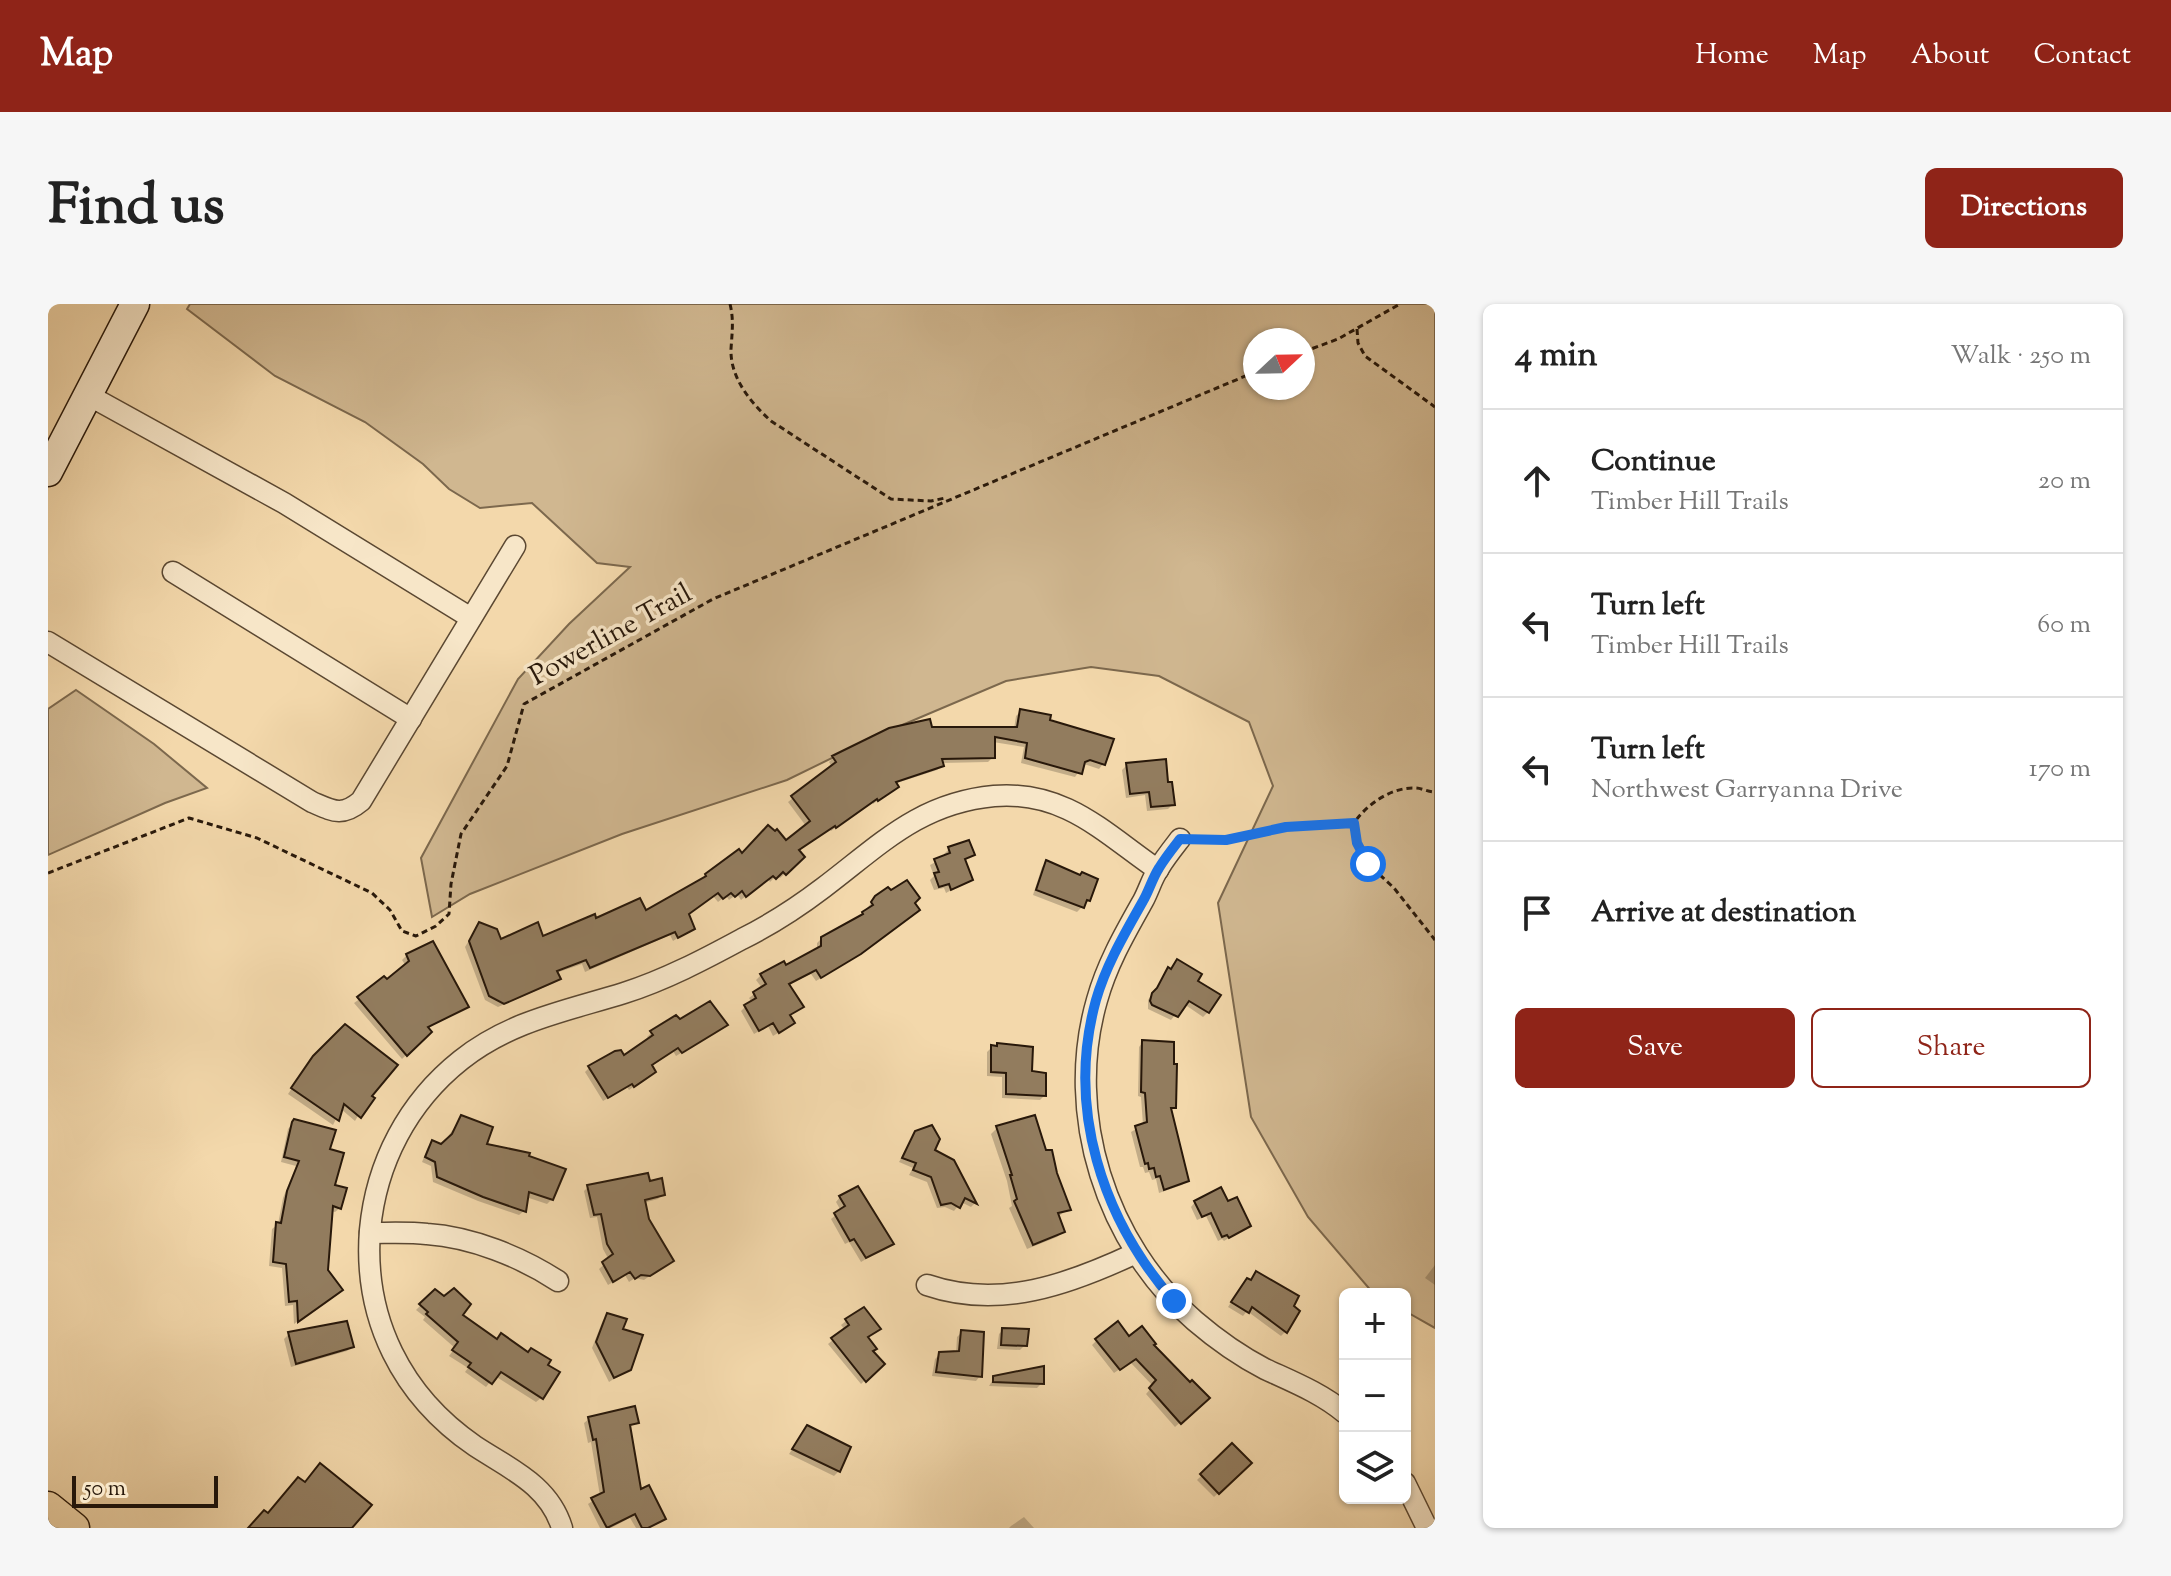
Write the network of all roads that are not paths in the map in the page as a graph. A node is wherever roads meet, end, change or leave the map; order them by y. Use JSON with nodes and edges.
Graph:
{"nodes":[{"id":1,"x":135,"y":304,"type":"edge"},
{"id":2,"x":88,"y":395,"type":"junction"},
{"id":3,"x":48,"y":472,"type":"edge"},
{"id":4,"x":515,"y":546,"type":"dead end"},
{"id":5,"x":173,"y":572,"type":"dead end"},
{"id":6,"x":471,"y":618,"type":"junction"},
{"id":7,"x":48,"y":642,"type":"edge"},
{"id":8,"x":411,"y":719,"type":"junction"},
{"id":9,"x":1180,"y":839,"type":"road end"},
{"id":10,"x":1158,"y":870,"type":"junction"},
{"id":11,"x":370,"y":1233,"type":"junction"},
{"id":12,"x":1136,"y":1253,"type":"junction"},
{"id":13,"x":558,"y":1281,"type":"dead end"},
{"id":14,"x":927,"y":1285,"type":"dead end"},
{"id":15,"x":1339,"y":1409,"type":"edge"},
{"id":16,"x":1411,"y":1495,"type":"edge"},
{"id":17,"x":48,"y":1507,"type":"edge"},
{"id":18,"x":74,"y":1528,"type":"edge"},
{"id":19,"x":562,"y":1528,"type":"edge"},
{"id":20,"x":1427,"y":1528,"type":"edge"}],
"edges":[{"from":1,"to":2,"type":"street"},
{"from":2,"to":3,"type":"street"},
{"from":2,"to":6,"type":"street"},
{"from":4,"to":6,"type":"street"},
{"from":5,"to":8,"type":"street"},
{"from":6,"to":8,"type":"street"},
{"from":7,"to":8,"type":"street"},
{"from":9,"to":10,"type":"street"},
{"from":10,"to":11,"type":"street"},
{"from":10,"to":12,"type":"street"},
{"from":11,"to":13,"type":"street"},
{"from":11,"to":19,"type":"street"},
{"from":12,"to":14,"type":"street"},
{"from":12,"to":15,"type":"street"},
{"from":16,"to":20,"type":"street"},
{"from":17,"to":18,"type":"main road"}]}
